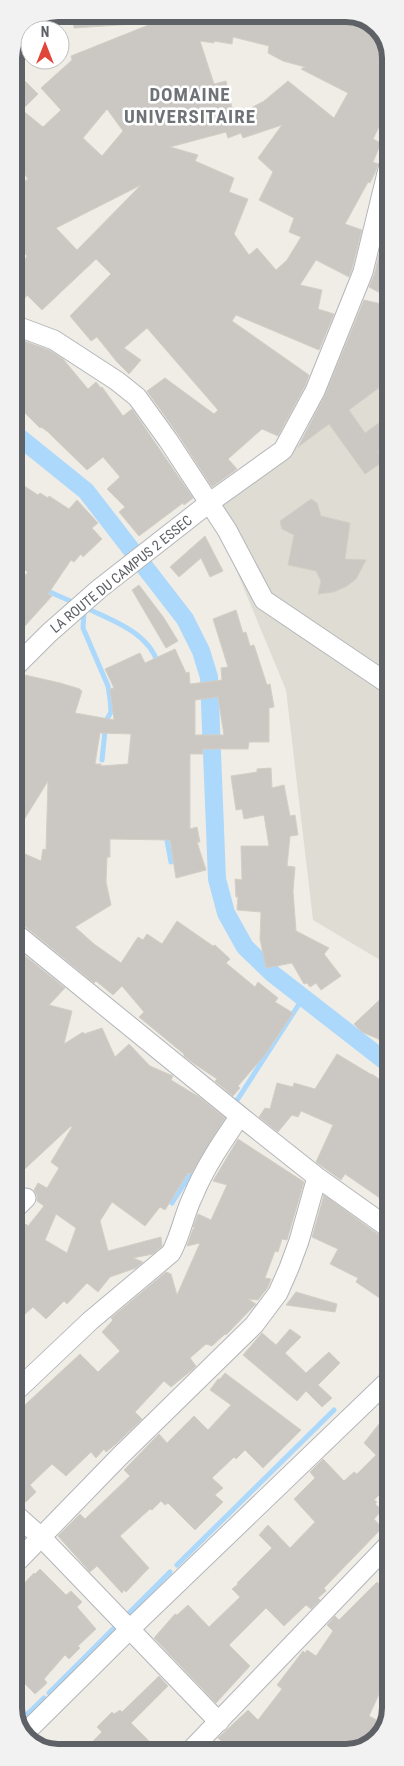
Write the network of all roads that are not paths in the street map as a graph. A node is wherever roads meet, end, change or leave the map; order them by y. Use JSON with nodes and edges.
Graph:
{"nodes":[{"id":1,"x":382,"y":197,"type":"edge"},
{"id":2,"x":22,"y":328,"type":"edge"},
{"id":3,"x":209,"y":503,"type":"junction"},
{"id":4,"x":22,"y":660,"type":"edge"},
{"id":5,"x":382,"y":680,"type":"edge"},
{"id":6,"x":22,"y":939,"type":"edge"},
{"id":7,"x":240,"y":1116,"type":"junction"},
{"id":8,"x":317,"y":1177,"type":"junction"},
{"id":9,"x":382,"y":1223,"type":"edge"},
{"id":10,"x":22,"y":1385,"type":"edge"},
{"id":11,"x":382,"y":1387,"type":"edge"},
{"id":12,"x":22,"y":1520,"type":"edge"},
{"id":13,"x":42,"y":1538,"type":"junction"},
{"id":14,"x":382,"y":1551,"type":"edge"},
{"id":15,"x":22,"y":1557,"type":"edge"},
{"id":16,"x":130,"y":1629,"type":"junction"},
{"id":17,"x":219,"y":1722,"type":"junction"},
{"id":18,"x":30,"y":1729,"type":"edge"},
{"id":19,"x":197,"y":1743,"type":"edge"}],
"edges":[{"from":1,"to":3,"type":"street","name":"LA ROUTE DU CAMPUS 2 ESSEC"},
{"from":2,"to":3,"type":"street"},
{"from":3,"to":4,"type":"street","name":"LA ROUTE DU CAMPUS 2 ESSEC"},
{"from":3,"to":5,"type":"street"},
{"from":6,"to":7,"type":"street"},
{"from":7,"to":8,"type":"street"},
{"from":7,"to":10,"type":"street"},
{"from":8,"to":9,"type":"street"},
{"from":8,"to":13,"type":"street"},
{"from":11,"to":16,"type":"street"},
{"from":12,"to":13,"type":"street"},
{"from":13,"to":15,"type":"street"},
{"from":13,"to":16,"type":"street"},
{"from":14,"to":17,"type":"street"},
{"from":16,"to":17,"type":"street"},
{"from":16,"to":18,"type":"street"},
{"from":17,"to":19,"type":"street"}]}
